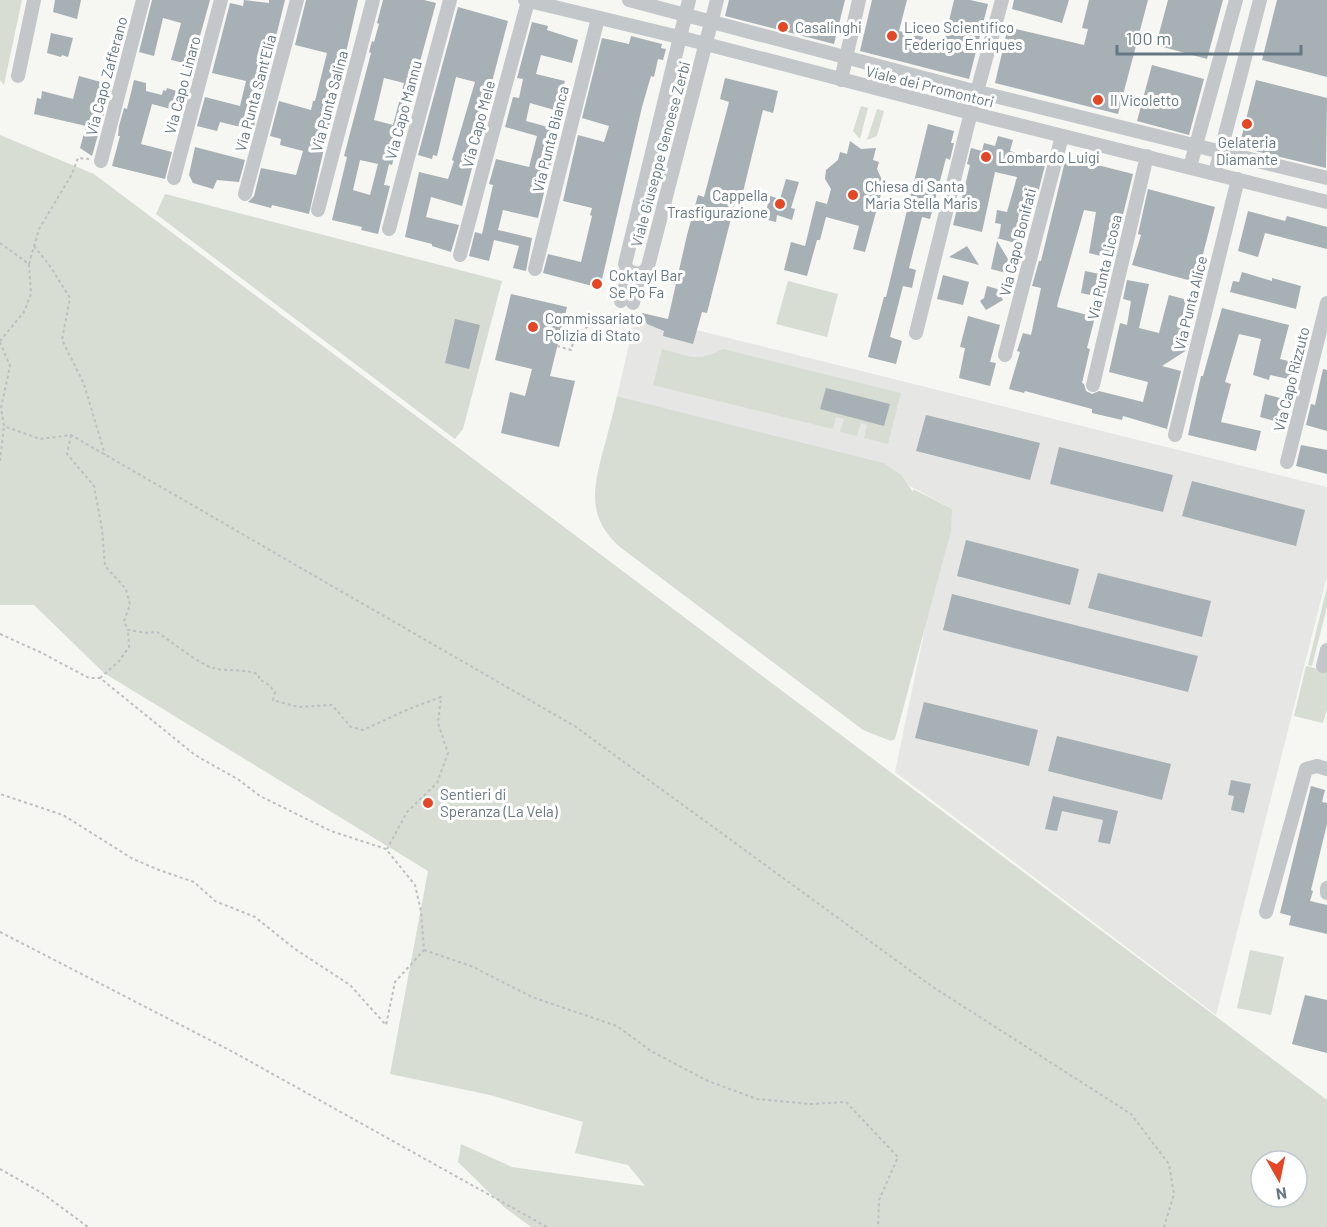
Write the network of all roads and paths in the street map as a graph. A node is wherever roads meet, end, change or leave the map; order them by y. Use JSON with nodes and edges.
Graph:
{"nodes":[{"id":1,"x":34,"y":0,"type":"edge"},
{"id":2,"x":143,"y":0,"type":"edge"},
{"id":3,"x":221,"y":0,"type":"edge"},
{"id":4,"x":297,"y":0,"type":"edge"},
{"id":5,"x":373,"y":0,"type":"edge"},
{"id":6,"x":450,"y":0,"type":"edge"},
{"id":7,"x":526,"y":0,"type":"edge"},
{"id":8,"x":629,"y":0,"type":"edge"},
{"id":9,"x":688,"y":0,"type":"edge"},
{"id":10,"x":717,"y":0,"type":"edge"},
{"id":11,"x":859,"y":0,"type":"edge"},
{"id":12,"x":1002,"y":0,"type":"edge"},
{"id":13,"x":1236,"y":0,"type":"edge"},
{"id":14,"x":1260,"y":0,"type":"edge"},
{"id":15,"x":660,"y":4,"type":"edge"},
{"id":16,"x":685,"y":14,"type":"junction"},
{"id":17,"x":598,"y":18,"type":"junction"},
{"id":18,"x":711,"y":21,"type":"junction"},
{"id":19,"x":1228,"y":28,"type":"junction"},
{"id":20,"x":1251,"y":34,"type":"junction"},
{"id":21,"x":679,"y":37,"type":"junction"},
{"id":22,"x":706,"y":44,"type":"junction"},
{"id":23,"x":847,"y":58,"type":"junction"},
{"id":24,"x":18,"y":76,"type":"dead end"},
{"id":25,"x":841,"y":80,"type":"junction"},
{"id":26,"x":977,"y":92,"type":"junction"},
{"id":27,"x":971,"y":113,"type":"junction"},
{"id":28,"x":1062,"y":136,"type":"junction"},
{"id":29,"x":1196,"y":145,"type":"junction"},
{"id":30,"x":1221,"y":152,"type":"junction"},
{"id":31,"x":1147,"y":156,"type":"junction"},
{"id":32,"x":101,"y":160,"type":"joint"},
{"id":33,"x":1190,"y":167,"type":"junction"},
{"id":34,"x":1215,"y":173,"type":"junction"},
{"id":35,"x":174,"y":178,"type":"dead end"},
{"id":36,"x":1327,"y":178,"type":"edge"},
{"id":37,"x":1238,"y":179,"type":"junction"},
{"id":38,"x":245,"y":194,"type":"dead end"},
{"id":39,"x":1327,"y":202,"type":"edge"},
{"id":40,"x":318,"y":210,"type":"dead end"},
{"id":41,"x":389,"y":229,"type":"dead end"},
{"id":42,"x":0,"y":243,"type":"edge"},
{"id":43,"x":34,"y":246,"type":"junction"},
{"id":44,"x":460,"y":255,"type":"dead end"},
{"id":45,"x":29,"y":264,"type":"junction"},
{"id":46,"x":535,"y":269,"type":"dead end"},
{"id":47,"x":634,"y":273,"type":"junction"},
{"id":48,"x":627,"y":302,"type":"dead end"},
{"id":49,"x":1327,"y":303,"type":"edge"},
{"id":50,"x":597,"y":319,"type":"dead end"},
{"id":51,"x":916,"y":333,"type":"dead end"},
{"id":52,"x":0,"y":342,"type":"edge"},
{"id":53,"x":557,"y":346,"type":"dead end"},
{"id":54,"x":1005,"y":355,"type":"dead end"},
{"id":55,"x":1094,"y":385,"type":"dead end"},
{"id":56,"x":4,"y":426,"type":"junction"},
{"id":57,"x":70,"y":435,"type":"junction"},
{"id":58,"x":1174,"y":435,"type":"dead end"},
{"id":59,"x":105,"y":455,"type":"junction"},
{"id":60,"x":0,"y":460,"type":"edge"},
{"id":61,"x":1287,"y":462,"type":"dead end"},
{"id":62,"x":128,"y":630,"type":"junction"},
{"id":63,"x":0,"y":634,"type":"edge"},
{"id":64,"x":1327,"y":650,"type":"edge"},
{"id":65,"x":1323,"y":666,"type":"dead end"},
{"id":66,"x":100,"y":678,"type":"junction"},
{"id":67,"x":1327,"y":769,"type":"edge"},
{"id":68,"x":0,"y":793,"type":"edge"},
{"id":69,"x":387,"y":849,"type":"junction"},
{"id":70,"x":1327,"y":888,"type":"edge"},
{"id":71,"x":1327,"y":894,"type":"edge"},
{"id":72,"x":1266,"y":912,"type":"dead end"},
{"id":73,"x":0,"y":932,"type":"edge"},
{"id":74,"x":424,"y":950,"type":"junction"},
{"id":75,"x":0,"y":1169,"type":"edge"},
{"id":76,"x":88,"y":1227,"type":"edge"},
{"id":77,"x":547,"y":1227,"type":"edge"},
{"id":78,"x":878,"y":1227,"type":"edge"},
{"id":79,"x":1164,"y":1227,"type":"edge"}],
"edges":[{"from":1,"to":24,"type":"street"},
{"from":2,"to":32,"type":"street","name":"Via Capo Zafferano"},
{"from":3,"to":35,"type":"street","name":"Via Capo Linaro"},
{"from":4,"to":38,"type":"street","name":"Via Punta Sant'Elia"},
{"from":5,"to":40,"type":"street","name":"Via Punta Salina"},
{"from":6,"to":41,"type":"street","name":"Via Capo Mannu"},
{"from":7,"to":17,"type":"street","name":"Viale dei Promontori"},
{"from":7,"to":44,"type":"street","name":"Via Capo Mele"},
{"from":8,"to":15,"type":"street","name":"Viale dei Promontori"},
{"from":9,"to":16,"type":"street","name":"Viale Giuseppe Genoese Zerbi"},
{"from":10,"to":18,"type":"street","name":"Viale Giuseppe Genoese Zerbi"},
{"from":11,"to":23,"type":"street"},
{"from":12,"to":26,"type":"street"},
{"from":13,"to":19,"type":"street"},
{"from":14,"to":20,"type":"street"},
{"from":15,"to":16,"type":"street","name":"Viale dei Promontori"},
{"from":16,"to":18,"type":"street","name":"Viale dei Promontori"},
{"from":16,"to":21,"type":"street","name":"Viale Giuseppe Genoese Zerbi"},
{"from":17,"to":21,"type":"street","name":"Viale dei Promontori"},
{"from":17,"to":46,"type":"street","name":"Via Punta Bianca"},
{"from":18,"to":22,"type":"street","name":"Viale Giuseppe Genoese Zerbi"},
{"from":18,"to":23,"type":"street","name":"Viale dei Promontori"},
{"from":19,"to":20,"type":"street"},
{"from":19,"to":29,"type":"street"},
{"from":20,"to":30,"type":"street"},
{"from":21,"to":22,"type":"street","name":"Viale dei Promontori"},
{"from":21,"to":47,"type":"street","name":"Viale Giuseppe Genoese Zerbi"},
{"from":22,"to":25,"type":"street","name":"Viale dei Promontori"},
{"from":22,"to":47,"type":"street","name":"Viale Giuseppe Genoese Zerbi"},
{"from":23,"to":25,"type":"street"},
{"from":23,"to":26,"type":"street","name":"Viale dei Promontori"},
{"from":25,"to":27,"type":"street","name":"Viale dei Promontori"},
{"from":26,"to":27,"type":"street"},
{"from":26,"to":29,"type":"street","name":"Viale dei Promontori"},
{"from":27,"to":28,"type":"street","name":"Viale dei Promontori"},
{"from":27,"to":51,"type":"street"},
{"from":28,"to":31,"type":"street","name":"Viale dei Promontori"},
{"from":28,"to":54,"type":"street","name":"Via Capo Bonifati"},
{"from":29,"to":30,"type":"street","name":"Viale dei Promontori"},
{"from":29,"to":33,"type":"street"},
{"from":30,"to":34,"type":"street"},
{"from":30,"to":36,"type":"street","name":"Viale dei Promontori"},
{"from":31,"to":33,"type":"street","name":"Viale dei Promontori"},
{"from":31,"to":55,"type":"street","name":"Via Punta Licosa"},
{"from":32,"to":43,"type":"path"},
{"from":33,"to":34,"type":"street","name":"Viale dei Promontori"},
{"from":34,"to":37,"type":"street","name":"Viale dei Promontori"},
{"from":37,"to":39,"type":"street","name":"Viale dei Promontori"},
{"from":37,"to":58,"type":"street","name":"Via Punta Alice"},
{"from":42,"to":45,"type":"path"},
{"from":43,"to":45,"type":"path"},
{"from":43,"to":59,"type":"path"},
{"from":45,"to":52,"type":"path"},
{"from":47,"to":48,"type":"street"},
{"from":49,"to":61,"type":"street","name":"Via Capo Rizzuto"},
{"from":50,"to":53,"type":"path"},
{"from":52,"to":56,"type":"path"},
{"from":56,"to":57,"type":"path"},
{"from":56,"to":60,"type":"path"},
{"from":57,"to":59,"type":"path"},
{"from":57,"to":62,"type":"path"},
{"from":59,"to":79,"type":"path"},
{"from":62,"to":66,"type":"path"},
{"from":62,"to":69,"type":"path"},
{"from":63,"to":66,"type":"path"},
{"from":64,"to":65,"type":"street"},
{"from":66,"to":69,"type":"path"},
{"from":67,"to":72,"type":"street"},
{"from":68,"to":74,"type":"path"},
{"from":69,"to":74,"type":"path"},
{"from":70,"to":71,"type":"street"},
{"from":73,"to":77,"type":"path"},
{"from":74,"to":78,"type":"path"},
{"from":75,"to":76,"type":"path"}]}
